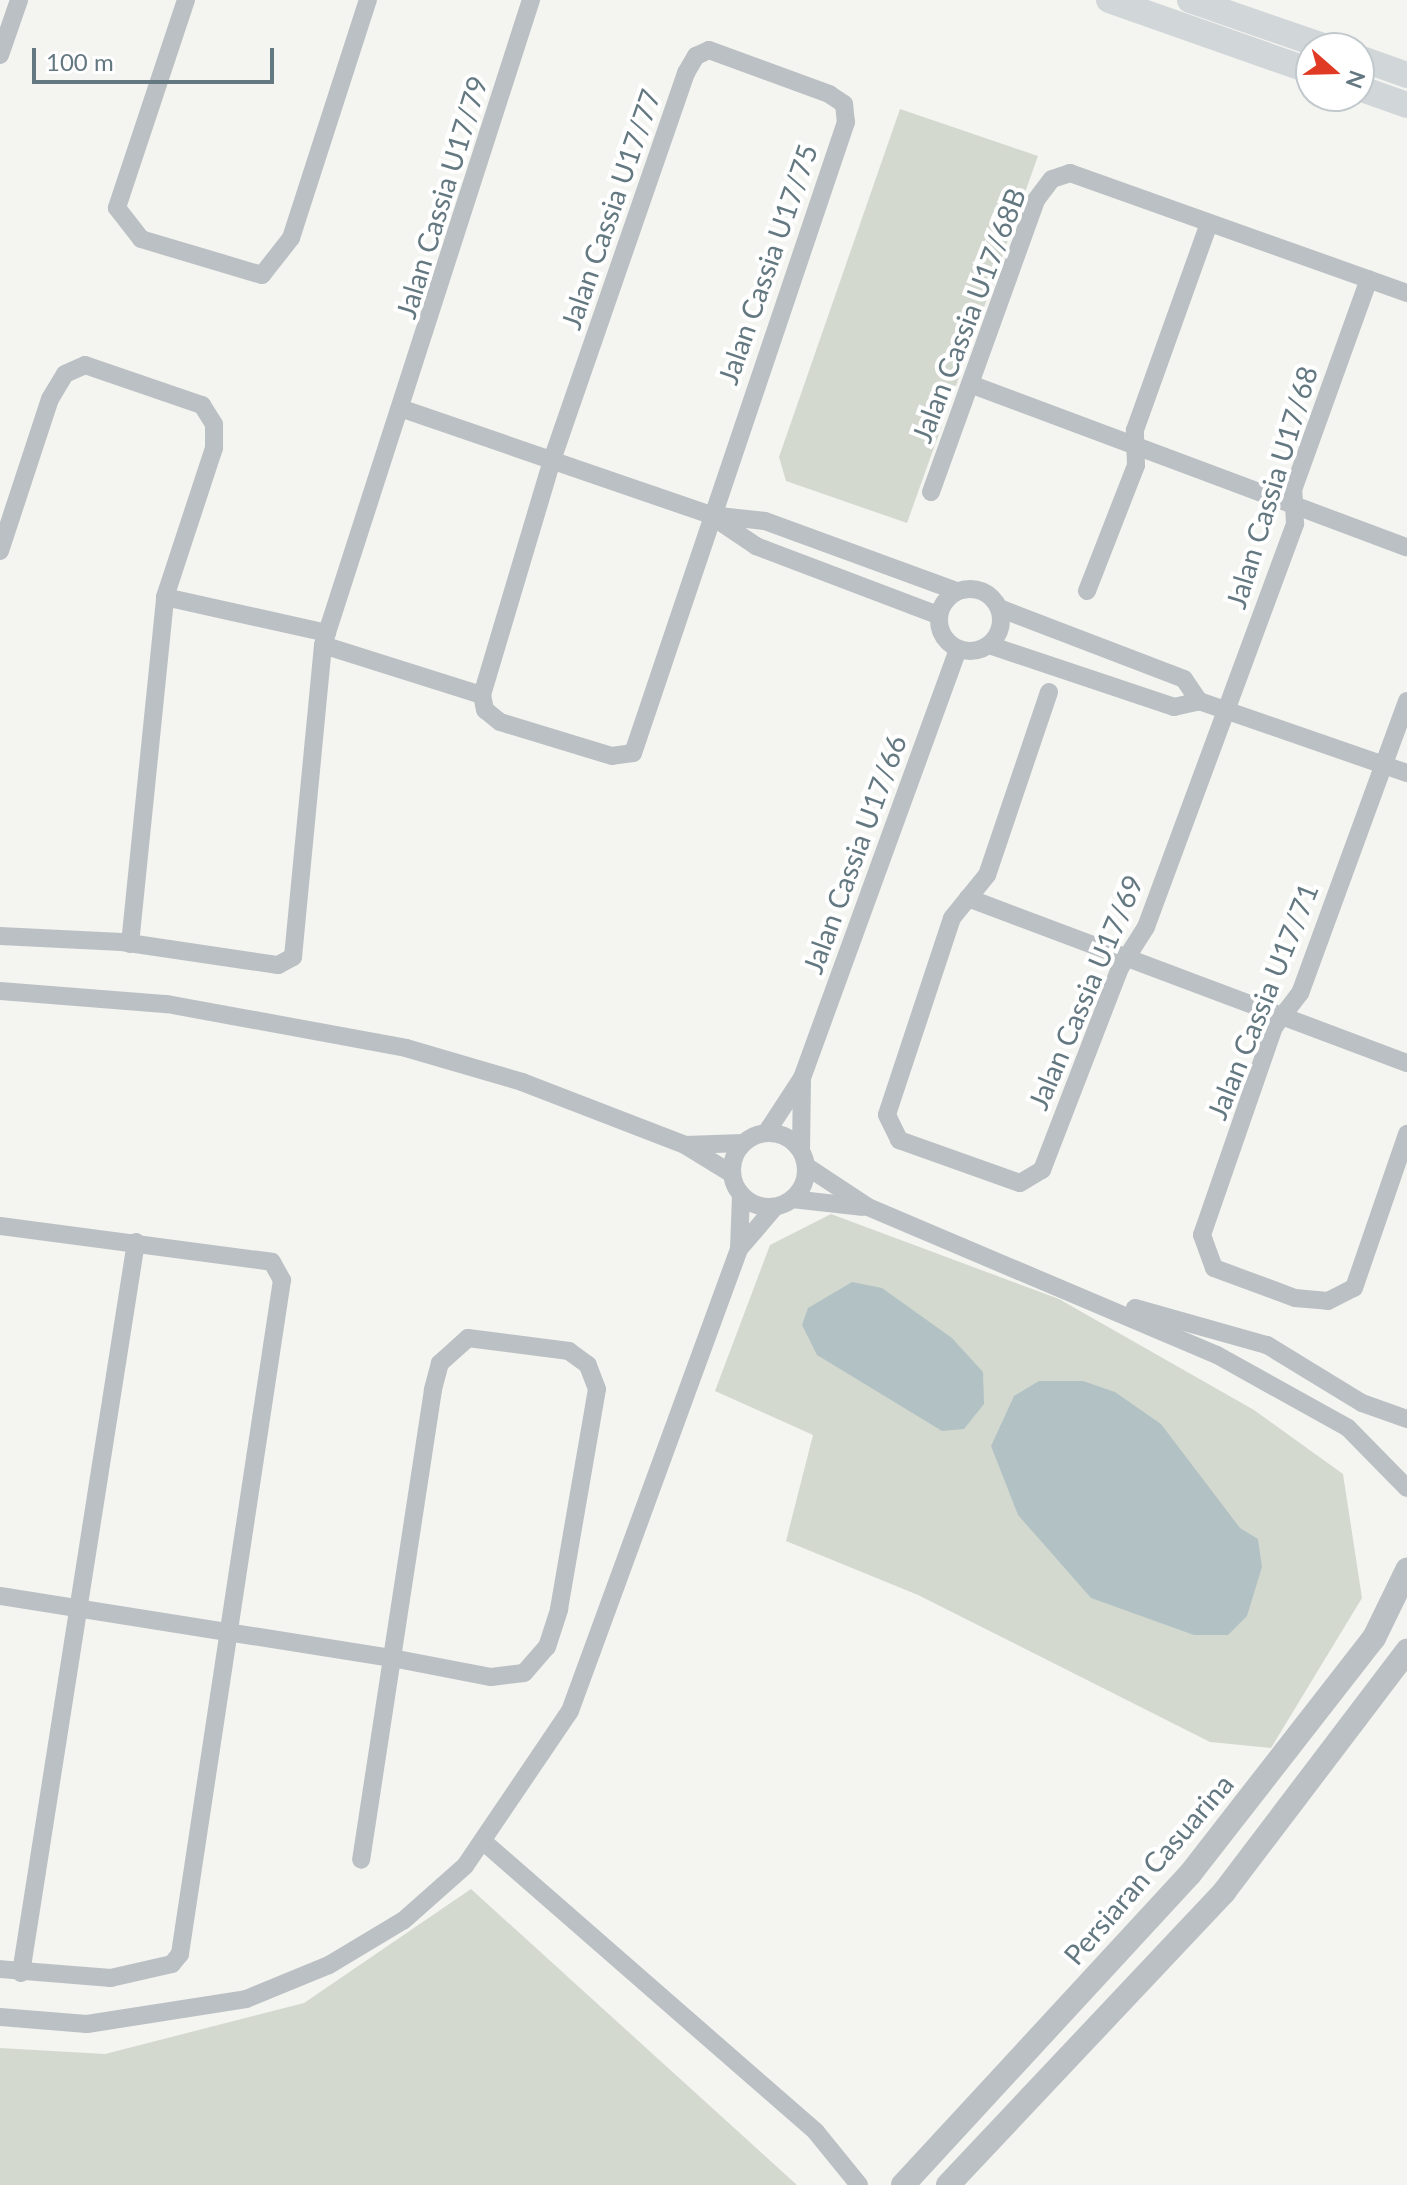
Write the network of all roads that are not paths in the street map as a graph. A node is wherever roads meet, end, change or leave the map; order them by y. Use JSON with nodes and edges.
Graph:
{"nodes":[{"id":1,"x":19,"y":0,"type":"edge"},
{"id":2,"x":186,"y":0,"type":"edge"},
{"id":3,"x":368,"y":0,"type":"edge"},
{"id":4,"x":1109,"y":0,"type":"edge"},
{"id":5,"x":1190,"y":0,"type":"edge"},
{"id":6,"x":532,"y":1,"type":"edge"},
{"id":7,"x":1295,"y":36,"type":"edge"},
{"id":8,"x":0,"y":55,"type":"edge"},
{"id":9,"x":1375,"y":64,"type":"edge"},
{"id":10,"x":1295,"y":65,"type":"edge"},
{"id":11,"x":773,"y":73,"type":"joint"},
{"id":12,"x":1407,"y":75,"type":"edge"},
{"id":13,"x":1375,"y":94,"type":"edge"},
{"id":14,"x":1407,"y":105,"type":"edge"},
{"id":15,"x":1209,"y":223,"type":"junction"},
{"id":16,"x":1369,"y":279,"type":"junction"},
{"id":17,"x":1407,"y":293,"type":"edge"},
{"id":18,"x":970,"y":384,"type":"junction"},
{"id":19,"x":403,"y":409,"type":"junction"},
{"id":20,"x":1135,"y":446,"type":"junction"},
{"id":21,"x":552,"y":460,"type":"junction"},
{"id":22,"x":931,"y":492,"type":"dead end"},
{"id":23,"x":1294,"y":504,"type":"junction"},
{"id":24,"x":710,"y":515,"type":"junction"},
{"id":25,"x":1407,"y":547,"type":"edge"},
{"id":26,"x":0,"y":551,"type":"edge"},
{"id":27,"x":956,"y":591,"type":"junction"},
{"id":28,"x":1087,"y":591,"type":"dead end"},
{"id":29,"x":165,"y":597,"type":"junction"},
{"id":30,"x":999,"y":608,"type":"junction"},
{"id":31,"x":938,"y":615,"type":"junction"},
{"id":32,"x":325,"y":639,"type":"junction"},
{"id":33,"x":1089,"y":642,"type":"junction"},
{"id":34,"x":989,"y":645,"type":"junction"},
{"id":35,"x":958,"y":650,"type":"junction"},
{"id":36,"x":1078,"y":673,"type":"junction"},
{"id":37,"x":1049,"y":692,"type":"dead end"},
{"id":38,"x":1199,"y":701,"type":"junction"},
{"id":39,"x":1407,"y":701,"type":"edge"},
{"id":40,"x":483,"y":703,"type":"junction"},
{"id":41,"x":1225,"y":711,"type":"junction"},
{"id":42,"x":1383,"y":764,"type":"junction"},
{"id":43,"x":1407,"y":773,"type":"edge"},
{"id":44,"x":968,"y":898,"type":"junction"},
{"id":45,"x":0,"y":936,"type":"edge"},
{"id":46,"x":130,"y":944,"type":"junction"},
{"id":47,"x":1128,"y":956,"type":"junction"},
{"id":48,"x":0,"y":992,"type":"edge"},
{"id":49,"x":1285,"y":1013,"type":"junction"},
{"id":50,"x":1407,"y":1063,"type":"edge"},
{"id":51,"x":802,"y":1078,"type":"junction"},
{"id":52,"x":766,"y":1133,"type":"junction"},
{"id":53,"x":1407,"y":1134,"type":"edge"},
{"id":54,"x":743,"y":1143,"type":"junction"},
{"id":55,"x":685,"y":1145,"type":"junction"},
{"id":56,"x":803,"y":1159,"type":"junction"},
{"id":57,"x":732,"y":1174,"type":"junction"},
{"id":58,"x":741,"y":1195,"type":"junction"},
{"id":59,"x":784,"y":1203,"type":"junction"},
{"id":60,"x":868,"y":1207,"type":"junction"},
{"id":61,"x":0,"y":1226,"type":"edge"},
{"id":62,"x":136,"y":1242,"type":"junction"},
{"id":63,"x":739,"y":1249,"type":"junction"},
{"id":64,"x":1097,"y":1299,"type":"junction"},
{"id":65,"x":1407,"y":1419,"type":"edge"},
{"id":66,"x":1407,"y":1488,"type":"edge"},
{"id":67,"x":1407,"y":1570,"type":"edge"},
{"id":68,"x":0,"y":1596,"type":"edge"},
{"id":69,"x":78,"y":1608,"type":"junction"},
{"id":70,"x":229,"y":1632,"type":"junction"},
{"id":71,"x":1407,"y":1651,"type":"edge"},
{"id":72,"x":392,"y":1658,"type":"junction"},
{"id":73,"x":485,"y":1843,"type":"junction"},
{"id":74,"x":361,"y":1860,"type":"dead end"},
{"id":75,"x":0,"y":1969,"type":"edge"},
{"id":76,"x":21,"y":1973,"type":"junction"},
{"id":77,"x":0,"y":2017,"type":"edge"},
{"id":78,"x":859,"y":2185,"type":"edge"},
{"id":79,"x":903,"y":2185,"type":"edge"},
{"id":80,"x":948,"y":2185,"type":"edge"}],
"edges":[{"from":1,"to":8,"type":"street"},
{"from":2,"to":3,"type":"street"},
{"from":4,"to":10,"type":"main road"},
{"from":5,"to":7,"type":"main road"},
{"from":6,"to":19,"type":"street","name":"Jalan Cassia U17/79"},
{"from":9,"to":12,"type":"main road"},
{"from":11,"to":21,"type":"street","name":"Jalan Cassia U17/77"},
{"from":11,"to":24,"type":"street","name":"Jalan Cassia U17/75"},
{"from":13,"to":14,"type":"main road"},
{"from":15,"to":16,"type":"street","name":"Jalan Cassia U17/68B"},
{"from":15,"to":18,"type":"street","name":"Jalan Cassia U17/68B"},
{"from":15,"to":20,"type":"street"},
{"from":16,"to":17,"type":"street","name":"Jalan Cassia U17/68B"},
{"from":16,"to":23,"type":"street","name":"Jalan Cassia U17/68"},
{"from":18,"to":20,"type":"street"},
{"from":18,"to":22,"type":"street","name":"Jalan Cassia U17/68B"},
{"from":19,"to":21,"type":"street"},
{"from":19,"to":32,"type":"street","name":"Jalan Cassia U17/79"},
{"from":20,"to":23,"type":"street"},
{"from":20,"to":28,"type":"street"},
{"from":21,"to":24,"type":"street"},
{"from":21,"to":40,"type":"street","name":"Jalan Cassia U17/77"},
{"from":23,"to":25,"type":"street"},
{"from":23,"to":41,"type":"street","name":"Jalan Cassia U17/68"},
{"from":24,"to":27,"type":"street"},
{"from":24,"to":31,"type":"street"},
{"from":24,"to":40,"type":"street"},
{"from":26,"to":29,"type":"street"},
{"from":27,"to":30,"type":"street"},
{"from":27,"to":31,"type":"street"},
{"from":29,"to":32,"type":"street"},
{"from":29,"to":46,"type":"street"},
{"from":30,"to":33,"type":"street"},
{"from":30,"to":34,"type":"street"},
{"from":31,"to":35,"type":"street"},
{"from":32,"to":40,"type":"street"},
{"from":32,"to":46,"type":"street","name":"Jalan Cassia U17/79"},
{"from":33,"to":36,"type":"street"},
{"from":33,"to":38,"type":"street"},
{"from":34,"to":35,"type":"street"},
{"from":34,"to":36,"type":"street"},
{"from":35,"to":51,"type":"street","name":"Jalan Cassia U17/66"},
{"from":36,"to":38,"type":"street"},
{"from":37,"to":44,"type":"street"},
{"from":38,"to":41,"type":"street"},
{"from":39,"to":42,"type":"street","name":"Jalan Cassia U17/71"},
{"from":41,"to":42,"type":"street"},
{"from":41,"to":47,"type":"street","name":"Jalan Cassia U17/69"},
{"from":42,"to":43,"type":"street"},
{"from":42,"to":49,"type":"street","name":"Jalan Cassia U17/71"},
{"from":44,"to":47,"type":"street"},
{"from":44,"to":47,"type":"street","name":"Jalan Cassia U17/69"},
{"from":45,"to":46,"type":"street"},
{"from":47,"to":49,"type":"street"},
{"from":48,"to":55,"type":"street"},
{"from":49,"to":50,"type":"street"},
{"from":49,"to":53,"type":"street","name":"Jalan Cassia U17/71"},
{"from":51,"to":52,"type":"street","name":"Jalan Cassia U17/66"},
{"from":51,"to":56,"type":"street","name":"Jalan Cassia U17/66"},
{"from":52,"to":54,"type":"street"},
{"from":52,"to":56,"type":"street"},
{"from":54,"to":55,"type":"street"},
{"from":54,"to":57,"type":"street"},
{"from":55,"to":57,"type":"street"},
{"from":56,"to":59,"type":"street"},
{"from":56,"to":60,"type":"street"},
{"from":57,"to":58,"type":"street"},
{"from":58,"to":59,"type":"street"},
{"from":58,"to":63,"type":"street"},
{"from":59,"to":60,"type":"street"},
{"from":59,"to":63,"type":"street"},
{"from":60,"to":64,"type":"street"},
{"from":61,"to":62,"type":"street"},
{"from":62,"to":69,"type":"street"},
{"from":62,"to":70,"type":"street"},
{"from":63,"to":73,"type":"street"},
{"from":64,"to":65,"type":"street"},
{"from":64,"to":66,"type":"street"},
{"from":67,"to":79,"type":"street","name":"Persiaran Casuarina"},
{"from":68,"to":69,"type":"street"},
{"from":69,"to":70,"type":"street"},
{"from":69,"to":76,"type":"street"},
{"from":70,"to":72,"type":"street"},
{"from":70,"to":76,"type":"street"},
{"from":71,"to":80,"type":"street"},
{"from":72,"to":72,"type":"street"},
{"from":72,"to":74,"type":"street"},
{"from":73,"to":77,"type":"street"},
{"from":73,"to":78,"type":"street"},
{"from":75,"to":76,"type":"street"}]}
